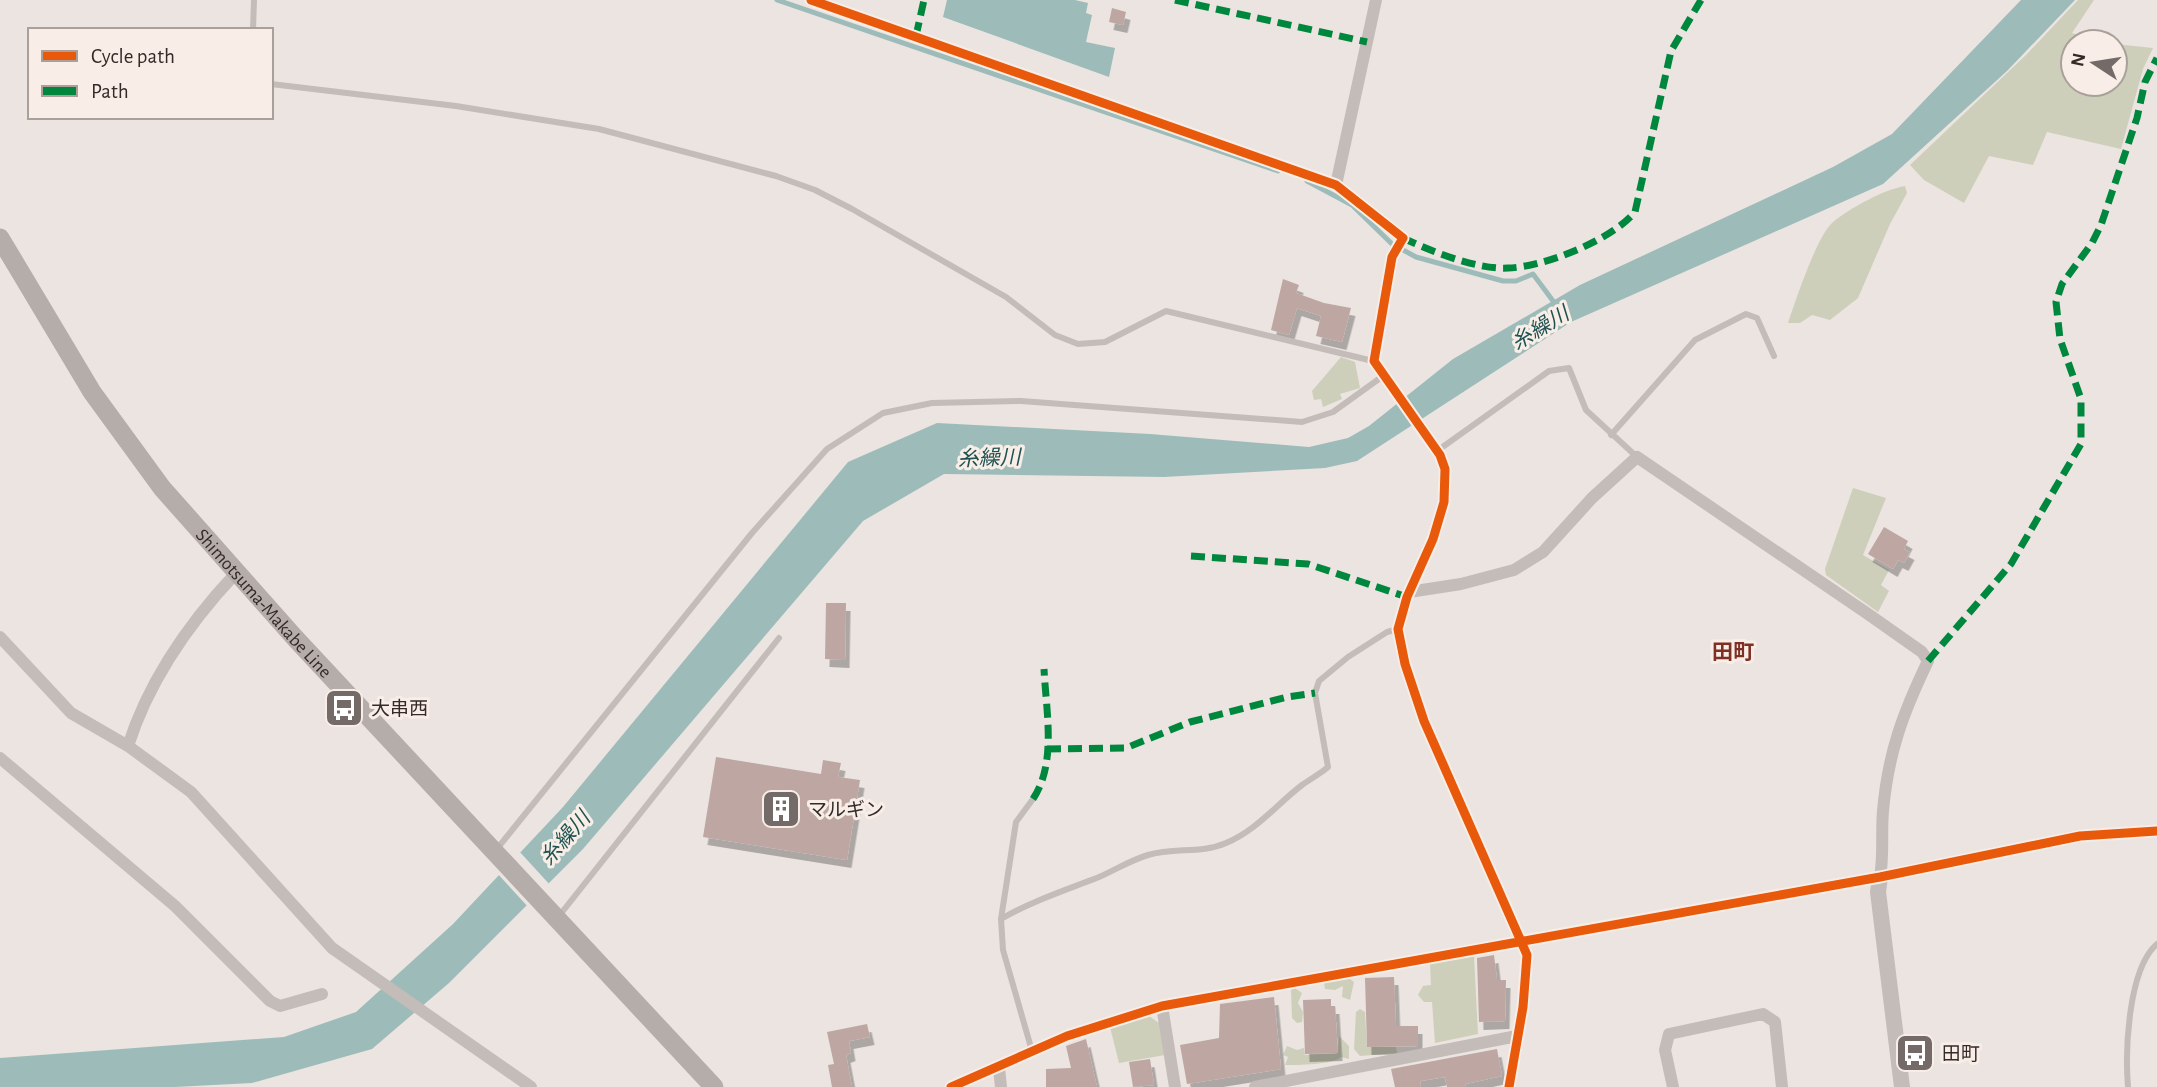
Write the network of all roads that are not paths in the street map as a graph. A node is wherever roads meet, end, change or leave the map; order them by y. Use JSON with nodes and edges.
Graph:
{"nodes":[{"id":1,"x":254,"y":0,"type":"edge"},
{"id":2,"x":811,"y":0,"type":"edge"},
{"id":3,"x":1376,"y":0,"type":"edge"},
{"id":4,"x":253,"y":28,"type":"edge"},
{"id":5,"x":273,"y":84,"type":"edge"},
{"id":6,"x":1336,"y":185,"type":"junction"},
{"id":7,"x":0,"y":237,"type":"edge"},
{"id":8,"x":1774,"y":356,"type":"dead end"},
{"id":9,"x":1374,"y":361,"type":"junction"},
{"id":10,"x":1385,"y":379,"type":"junction"},
{"id":11,"x":1611,"y":435,"type":"junction"},
{"id":12,"x":1434,"y":447,"type":"junction"},
{"id":13,"x":1637,"y":457,"type":"junction"},
{"id":14,"x":236,"y":573,"type":"junction"},
{"id":15,"x":1409,"y":592,"type":"junction"},
{"id":16,"x":1398,"y":629,"type":"junction"},
{"id":17,"x":0,"y":637,"type":"edge"},
{"id":18,"x":779,"y":638,"type":"dead end"},
{"id":19,"x":128,"y":746,"type":"junction"},
{"id":20,"x":0,"y":758,"type":"edge"},
{"id":21,"x":1033,"y":799,"type":"dead end"},
{"id":22,"x":2157,"y":831,"type":"edge"},
{"id":23,"x":498,"y":854,"type":"junction"},
{"id":24,"x":1880,"y":877,"type":"junction"},
{"id":25,"x":555,"y":914,"type":"junction"},
{"id":26,"x":1002,"y":919,"type":"junction"},
{"id":27,"x":1522,"y":940,"type":"junction"},
{"id":28,"x":2157,"y":944,"type":"edge"},
{"id":29,"x":322,"y":994,"type":"dead end"},
{"id":30,"x":1162,"y":1006,"type":"junction"},
{"id":31,"x":1517,"y":1036,"type":"junction"},
{"id":32,"x":1032,"y":1051,"type":"junction"},
{"id":33,"x":999,"y":1068,"type":"junction"},
{"id":34,"x":531,"y":1087,"type":"edge"},
{"id":35,"x":714,"y":1087,"type":"edge"},
{"id":36,"x":951,"y":1087,"type":"edge"},
{"id":37,"x":1001,"y":1087,"type":"edge"},
{"id":38,"x":1175,"y":1087,"type":"edge"},
{"id":39,"x":1255,"y":1087,"type":"edge"},
{"id":40,"x":1509,"y":1087,"type":"edge"},
{"id":41,"x":1673,"y":1087,"type":"edge"},
{"id":42,"x":1782,"y":1087,"type":"edge"},
{"id":43,"x":1902,"y":1087,"type":"edge"},
{"id":44,"x":2128,"y":1087,"type":"edge"}],
"edges":[{"from":1,"to":4,"type":"lane"},
{"from":2,"to":6,"type":"street"},
{"from":3,"to":6,"type":"street"},
{"from":5,"to":9,"type":"lane"},
{"from":6,"to":9,"type":"street"},
{"from":7,"to":14,"type":"main road","name":"Shimotsuma-Makabe Line"},
{"from":8,"to":11,"type":"lane"},
{"from":9,"to":10,"type":"street"},
{"from":10,"to":12,"type":"street"},
{"from":10,"to":23,"type":"lane"},
{"from":11,"to":12,"type":"lane"},
{"from":11,"to":13,"type":"lane"},
{"from":12,"to":15,"type":"street"},
{"from":13,"to":15,"type":"street"},
{"from":13,"to":24,"type":"street"},
{"from":14,"to":19,"type":"street"},
{"from":14,"to":23,"type":"main road","name":"Shimotsuma-Makabe Line"},
{"from":15,"to":16,"type":"street"},
{"from":16,"to":26,"type":"lane"},
{"from":16,"to":27,"type":"street"},
{"from":17,"to":19,"type":"street"},
{"from":18,"to":25,"type":"lane"},
{"from":19,"to":34,"type":"street"},
{"from":20,"to":29,"type":"street"},
{"from":21,"to":26,"type":"lane"},
{"from":22,"to":24,"type":"street"},
{"from":23,"to":25,"type":"main road","name":"Shimotsuma-Makabe Line"},
{"from":24,"to":27,"type":"street"},
{"from":24,"to":43,"type":"street"},
{"from":25,"to":35,"type":"main road","name":"Shimotsuma-Makabe Line"},
{"from":26,"to":32,"type":"lane"},
{"from":27,"to":30,"type":"street"},
{"from":27,"to":31,"type":"street"},
{"from":28,"to":44,"type":"lane"},
{"from":30,"to":32,"type":"street"},
{"from":30,"to":38,"type":"street"},
{"from":31,"to":39,"type":"street"},
{"from":31,"to":40,"type":"street"},
{"from":32,"to":33,"type":"street"},
{"from":33,"to":36,"type":"street"},
{"from":33,"to":37,"type":"street"},
{"from":41,"to":42,"type":"street"}]}
